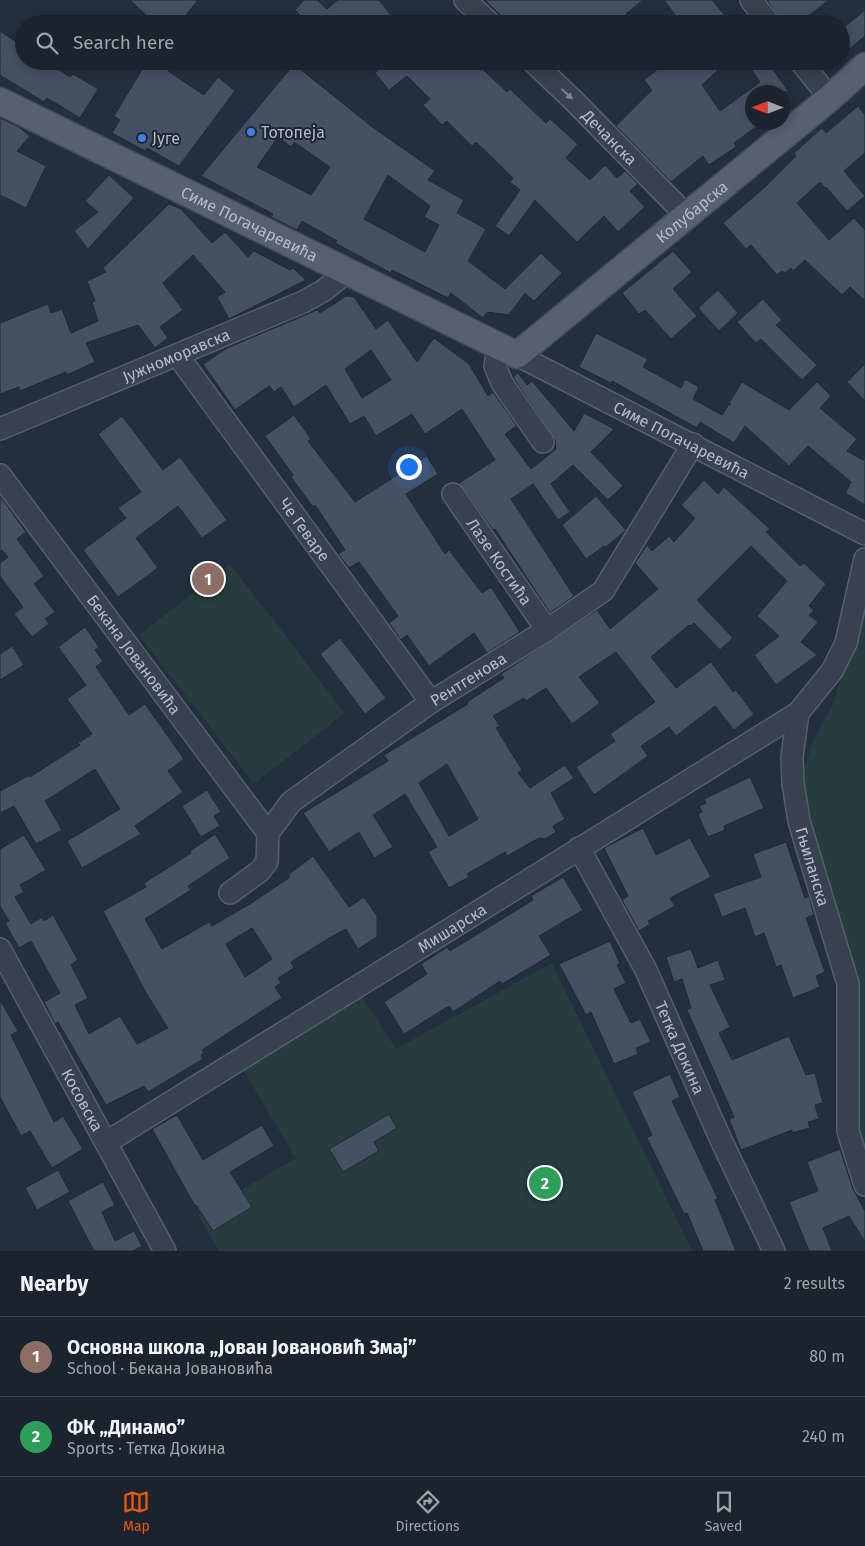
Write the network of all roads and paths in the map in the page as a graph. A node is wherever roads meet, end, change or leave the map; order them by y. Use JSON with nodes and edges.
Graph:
{"nodes":[{"id":1,"x":465,"y":0,"type":"edge"},
{"id":2,"x":751,"y":0,"type":"edge"},
{"id":3,"x":481,"y":15,"type":"edge"},
{"id":4,"x":763,"y":15,"type":"edge"},
{"id":5,"x":865,"y":66,"type":"edge"},
{"id":6,"x":541,"y":70,"type":"edge"},
{"id":7,"x":807,"y":70,"type":"edge"},
{"id":8,"x":830,"y":98,"type":"junction"},
{"id":9,"x":0,"y":101,"type":"edge"},
{"id":10,"x":686,"y":215,"type":"junction"},
{"id":11,"x":347,"y":272,"type":"junction"},
{"id":12,"x":508,"y":350,"type":"junction"},
{"id":13,"x":178,"y":356,"type":"junction"},
{"id":14,"x":0,"y":429,"type":"edge"},
{"id":15,"x":543,"y":442,"type":"dead end"},
{"id":16,"x":692,"y":444,"type":"junction"},
{"id":17,"x":0,"y":475,"type":"edge"},
{"id":18,"x":453,"y":494,"type":"dead end"},
{"id":19,"x":865,"y":534,"type":"edge"},
{"id":20,"x":865,"y":559,"type":"edge"},
{"id":21,"x":547,"y":630,"type":"junction"},
{"id":22,"x":431,"y":702,"type":"junction"},
{"id":23,"x":798,"y":712,"type":"junction"},
{"id":24,"x":268,"y":833,"type":"junction"},
{"id":25,"x":580,"y":848,"type":"junction"},
{"id":26,"x":230,"y":893,"type":"dead end"},
{"id":27,"x":2,"y":956,"type":"edge"},
{"id":28,"x":107,"y":1142,"type":"junction"},
{"id":29,"x":865,"y":1185,"type":"edge"},
{"id":30,"x":165,"y":1251,"type":"edge"},
{"id":31,"x":774,"y":1251,"type":"edge"}],
"edges":[{"from":1,"to":3,"type":"street"},
{"from":2,"to":4,"type":"street"},
{"from":5,"to":8,"type":"main road","name":"Колубарска"},
{"from":6,"to":10,"type":"street","name":"Дечанска","one_way":true},
{"from":7,"to":8,"type":"street"},
{"from":8,"to":10,"type":"main road","name":"Колубарска"},
{"from":9,"to":11,"type":"main road","name":"Симе Погачаревића"},
{"from":10,"to":12,"type":"main road","name":"Колубарска"},
{"from":11,"to":12,"type":"main road","name":"Симе Погачаревића"},
{"from":11,"to":13,"type":"street","name":"Јужноморавска"},
{"from":12,"to":15,"type":"street"},
{"from":12,"to":16,"type":"street","name":"Симе Погачаревића"},
{"from":13,"to":14,"type":"street","name":"Јужноморавска"},
{"from":13,"to":22,"type":"street","name":"Че Геваре"},
{"from":16,"to":19,"type":"street","name":"Симе Погачаревића"},
{"from":16,"to":21,"type":"street","name":"Рентгенова"},
{"from":17,"to":24,"type":"street","name":"Бекана Јовановића"},
{"from":18,"to":21,"type":"street","name":"Лазе Костића"},
{"from":20,"to":23,"type":"street"},
{"from":21,"to":22,"type":"street","name":"Рентгенова"},
{"from":22,"to":24,"type":"street","name":"Рентгенова"},
{"from":23,"to":25,"type":"street","name":"Мишарска"},
{"from":23,"to":29,"type":"street","name":"Гњиланска"},
{"from":24,"to":26,"type":"street"},
{"from":25,"to":28,"type":"street","name":"Мишарска"},
{"from":25,"to":31,"type":"street","name":"Тетка Докина"},
{"from":27,"to":28,"type":"street","name":"Косовска"},
{"from":28,"to":30,"type":"street","name":"Косовска"}]}
